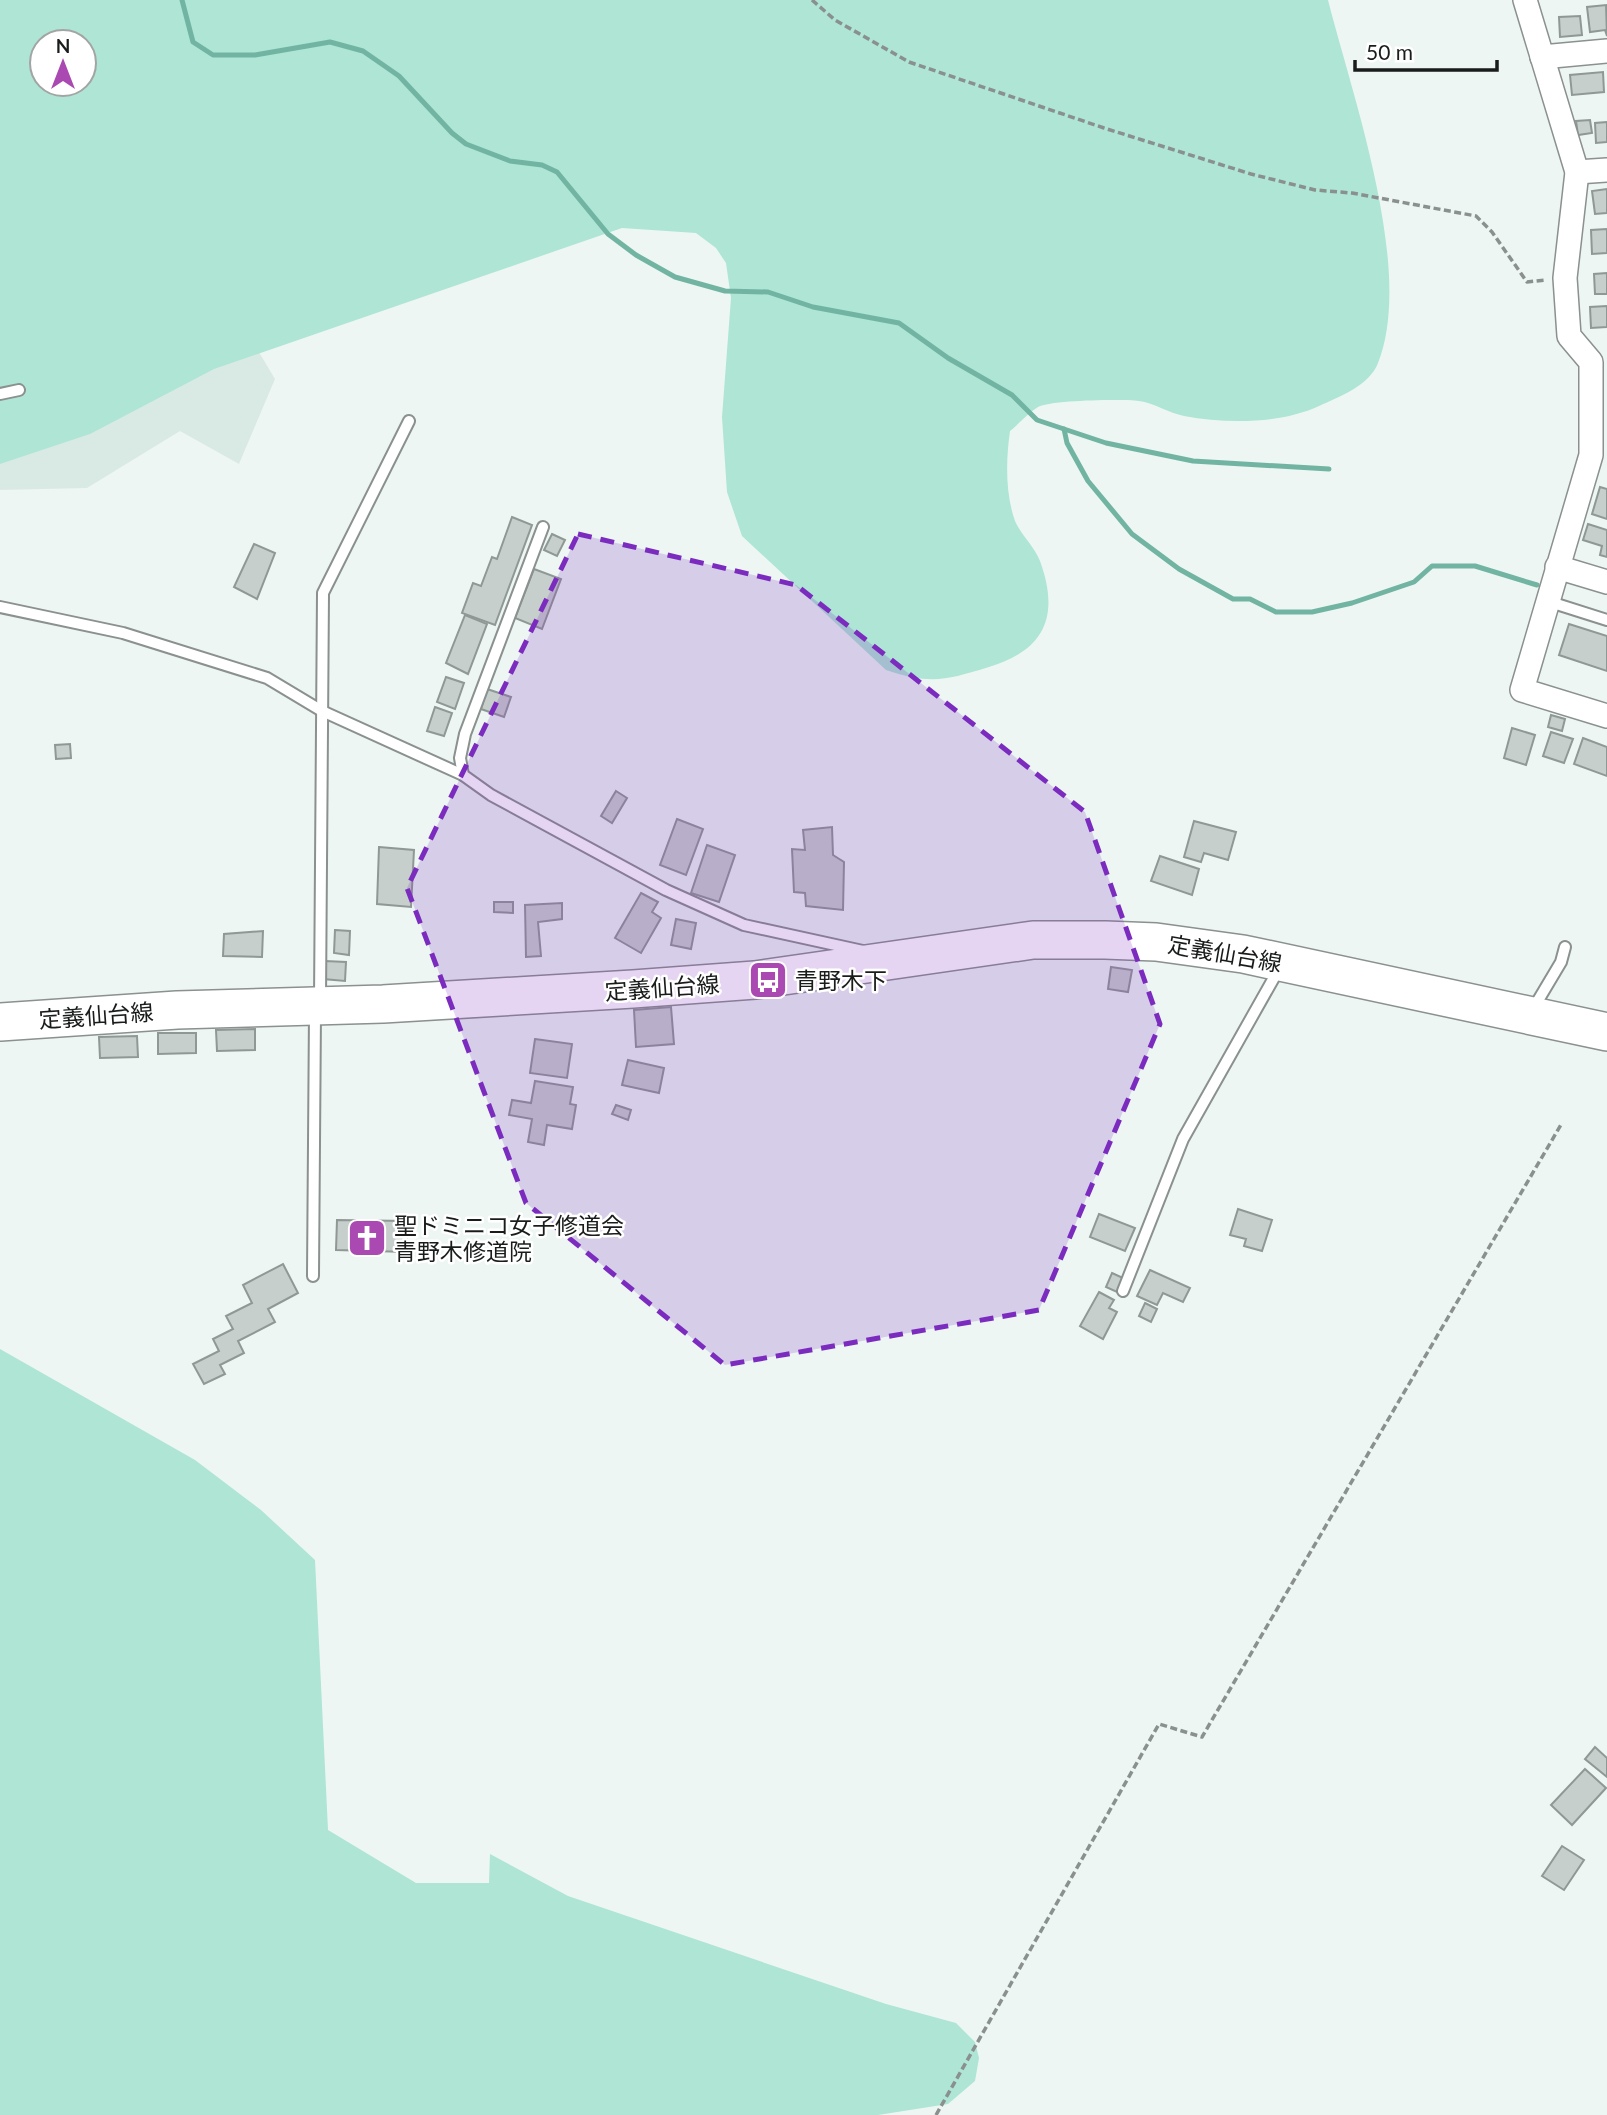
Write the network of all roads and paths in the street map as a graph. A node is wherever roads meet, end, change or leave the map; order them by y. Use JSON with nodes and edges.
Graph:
{"nodes":[{"id":1,"x":812,"y":0,"type":"edge"},
{"id":2,"x":1525,"y":0,"type":"edge"},
{"id":3,"x":1607,"y":51,"type":"edge"},
{"id":4,"x":1542,"y":57,"type":"junction"},
{"id":5,"x":1607,"y":170,"type":"edge"},
{"id":6,"x":1577,"y":172,"type":"junction"},
{"id":7,"x":1565,"y":278,"type":"junction"},
{"id":8,"x":19,"y":390,"type":"dead end"},
{"id":9,"x":0,"y":394,"type":"edge"},
{"id":10,"x":410,"y":421,"type":"dead end"},
{"id":11,"x":1599,"y":458,"type":"edge"},
{"id":12,"x":543,"y":527,"type":"dead end"},
{"id":13,"x":1557,"y":567,"type":"junction"},
{"id":14,"x":1607,"y":582,"type":"edge"},
{"id":15,"x":1547,"y":601,"type":"junction"},
{"id":16,"x":0,"y":607,"type":"edge"},
{"id":17,"x":1607,"y":620,"type":"edge"},
{"id":18,"x":322,"y":711,"type":"junction"},
{"id":19,"x":1607,"y":716,"type":"edge"},
{"id":20,"x":463,"y":775,"type":"junction"},
{"id":21,"x":1565,"y":947,"type":"dead end"},
{"id":22,"x":898,"y":960,"type":"junction"},
{"id":23,"x":1282,"y":963,"type":"junction"},
{"id":24,"x":317,"y":1006,"type":"junction"},
{"id":25,"x":1531,"y":1014,"type":"junction"},
{"id":26,"x":0,"y":1022,"type":"edge"},
{"id":27,"x":1607,"y":1032,"type":"edge"},
{"id":28,"x":1562,"y":1123,"type":"dead end"},
{"id":29,"x":313,"y":1276,"type":"dead end"},
{"id":30,"x":1123,"y":1291,"type":"dead end"},
{"id":31,"x":936,"y":2115,"type":"edge"}],
"edges":[{"from":1,"to":7,"type":"path"},
{"from":2,"to":4,"type":"street"},
{"from":3,"to":4,"type":"street"},
{"from":4,"to":6,"type":"street"},
{"from":5,"to":6,"type":"street"},
{"from":6,"to":7,"type":"street"},
{"from":7,"to":11,"type":"street"},
{"from":8,"to":9,"type":"lane"},
{"from":10,"to":18,"type":"lane"},
{"from":11,"to":13,"type":"street"},
{"from":12,"to":20,"type":"lane"},
{"from":13,"to":14,"type":"street"},
{"from":13,"to":15,"type":"street"},
{"from":15,"to":17,"type":"lane"},
{"from":15,"to":19,"type":"street"},
{"from":16,"to":18,"type":"lane"},
{"from":18,"to":20,"type":"lane"},
{"from":18,"to":24,"type":"lane"},
{"from":20,"to":22,"type":"lane"},
{"from":21,"to":25,"type":"lane"},
{"from":22,"to":23,"type":"main road","name":"定義仙台線"},
{"from":22,"to":24,"type":"main road","name":"定義仙台線"},
{"from":23,"to":25,"type":"main road","name":"定義仙台線"},
{"from":23,"to":30,"type":"lane"},
{"from":24,"to":26,"type":"main road","name":"定義仙台線"},
{"from":24,"to":29,"type":"lane"},
{"from":25,"to":27,"type":"main road","name":"定義仙台線"},
{"from":28,"to":31,"type":"path"}]}
